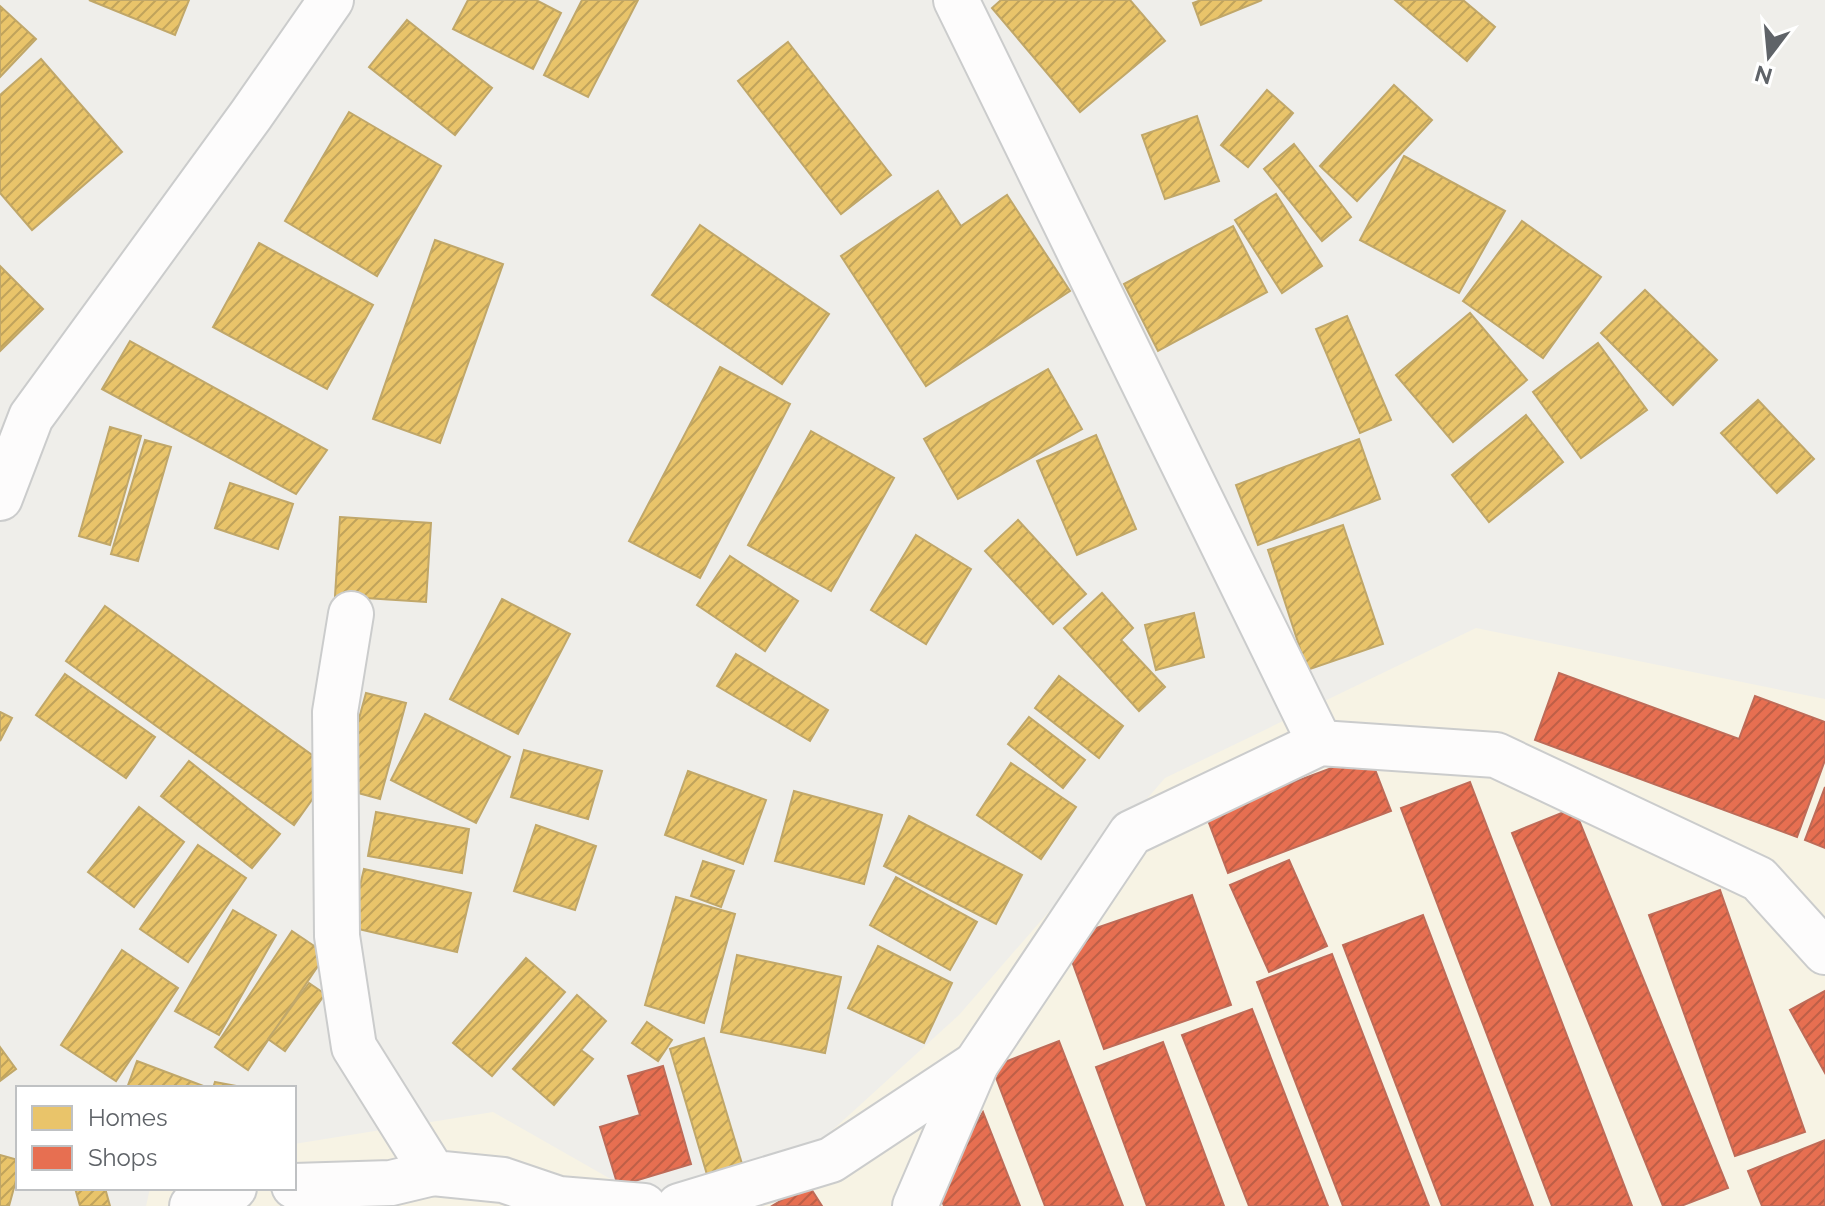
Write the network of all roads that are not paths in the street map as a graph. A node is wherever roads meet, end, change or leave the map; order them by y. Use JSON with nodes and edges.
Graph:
{"nodes":[{"id":1,"x":331,"y":0,"type":"edge"},
{"id":2,"x":956,"y":0,"type":"edge"},
{"id":3,"x":0,"y":498,"type":"edge"},
{"id":4,"x":351,"y":614,"type":"dead end"},
{"id":5,"x":1320,"y":743,"type":"junction"},
{"id":6,"x":1825,"y":952,"type":"edge"},
{"id":7,"x":976,"y":1064,"type":"junction"},
{"id":8,"x":433,"y":1173,"type":"junction"},
{"id":9,"x":296,"y":1186,"type":"edge"},
{"id":10,"x":224,"y":1190,"type":"edge"},
{"id":11,"x":192,"y":1206,"type":"edge"},
{"id":12,"x":644,"y":1206,"type":"edge"},
{"id":13,"x":679,"y":1206,"type":"edge"},
{"id":14,"x":915,"y":1206,"type":"edge"}],
"edges":[{"from":1,"to":3,"type":"street"},
{"from":2,"to":5,"type":"street"},
{"from":4,"to":8,"type":"street"},
{"from":5,"to":6,"type":"street"},
{"from":5,"to":7,"type":"street"},
{"from":7,"to":13,"type":"street"},
{"from":7,"to":14,"type":"street"},
{"from":8,"to":9,"type":"street"},
{"from":8,"to":12,"type":"street"},
{"from":10,"to":11,"type":"street"}]}
